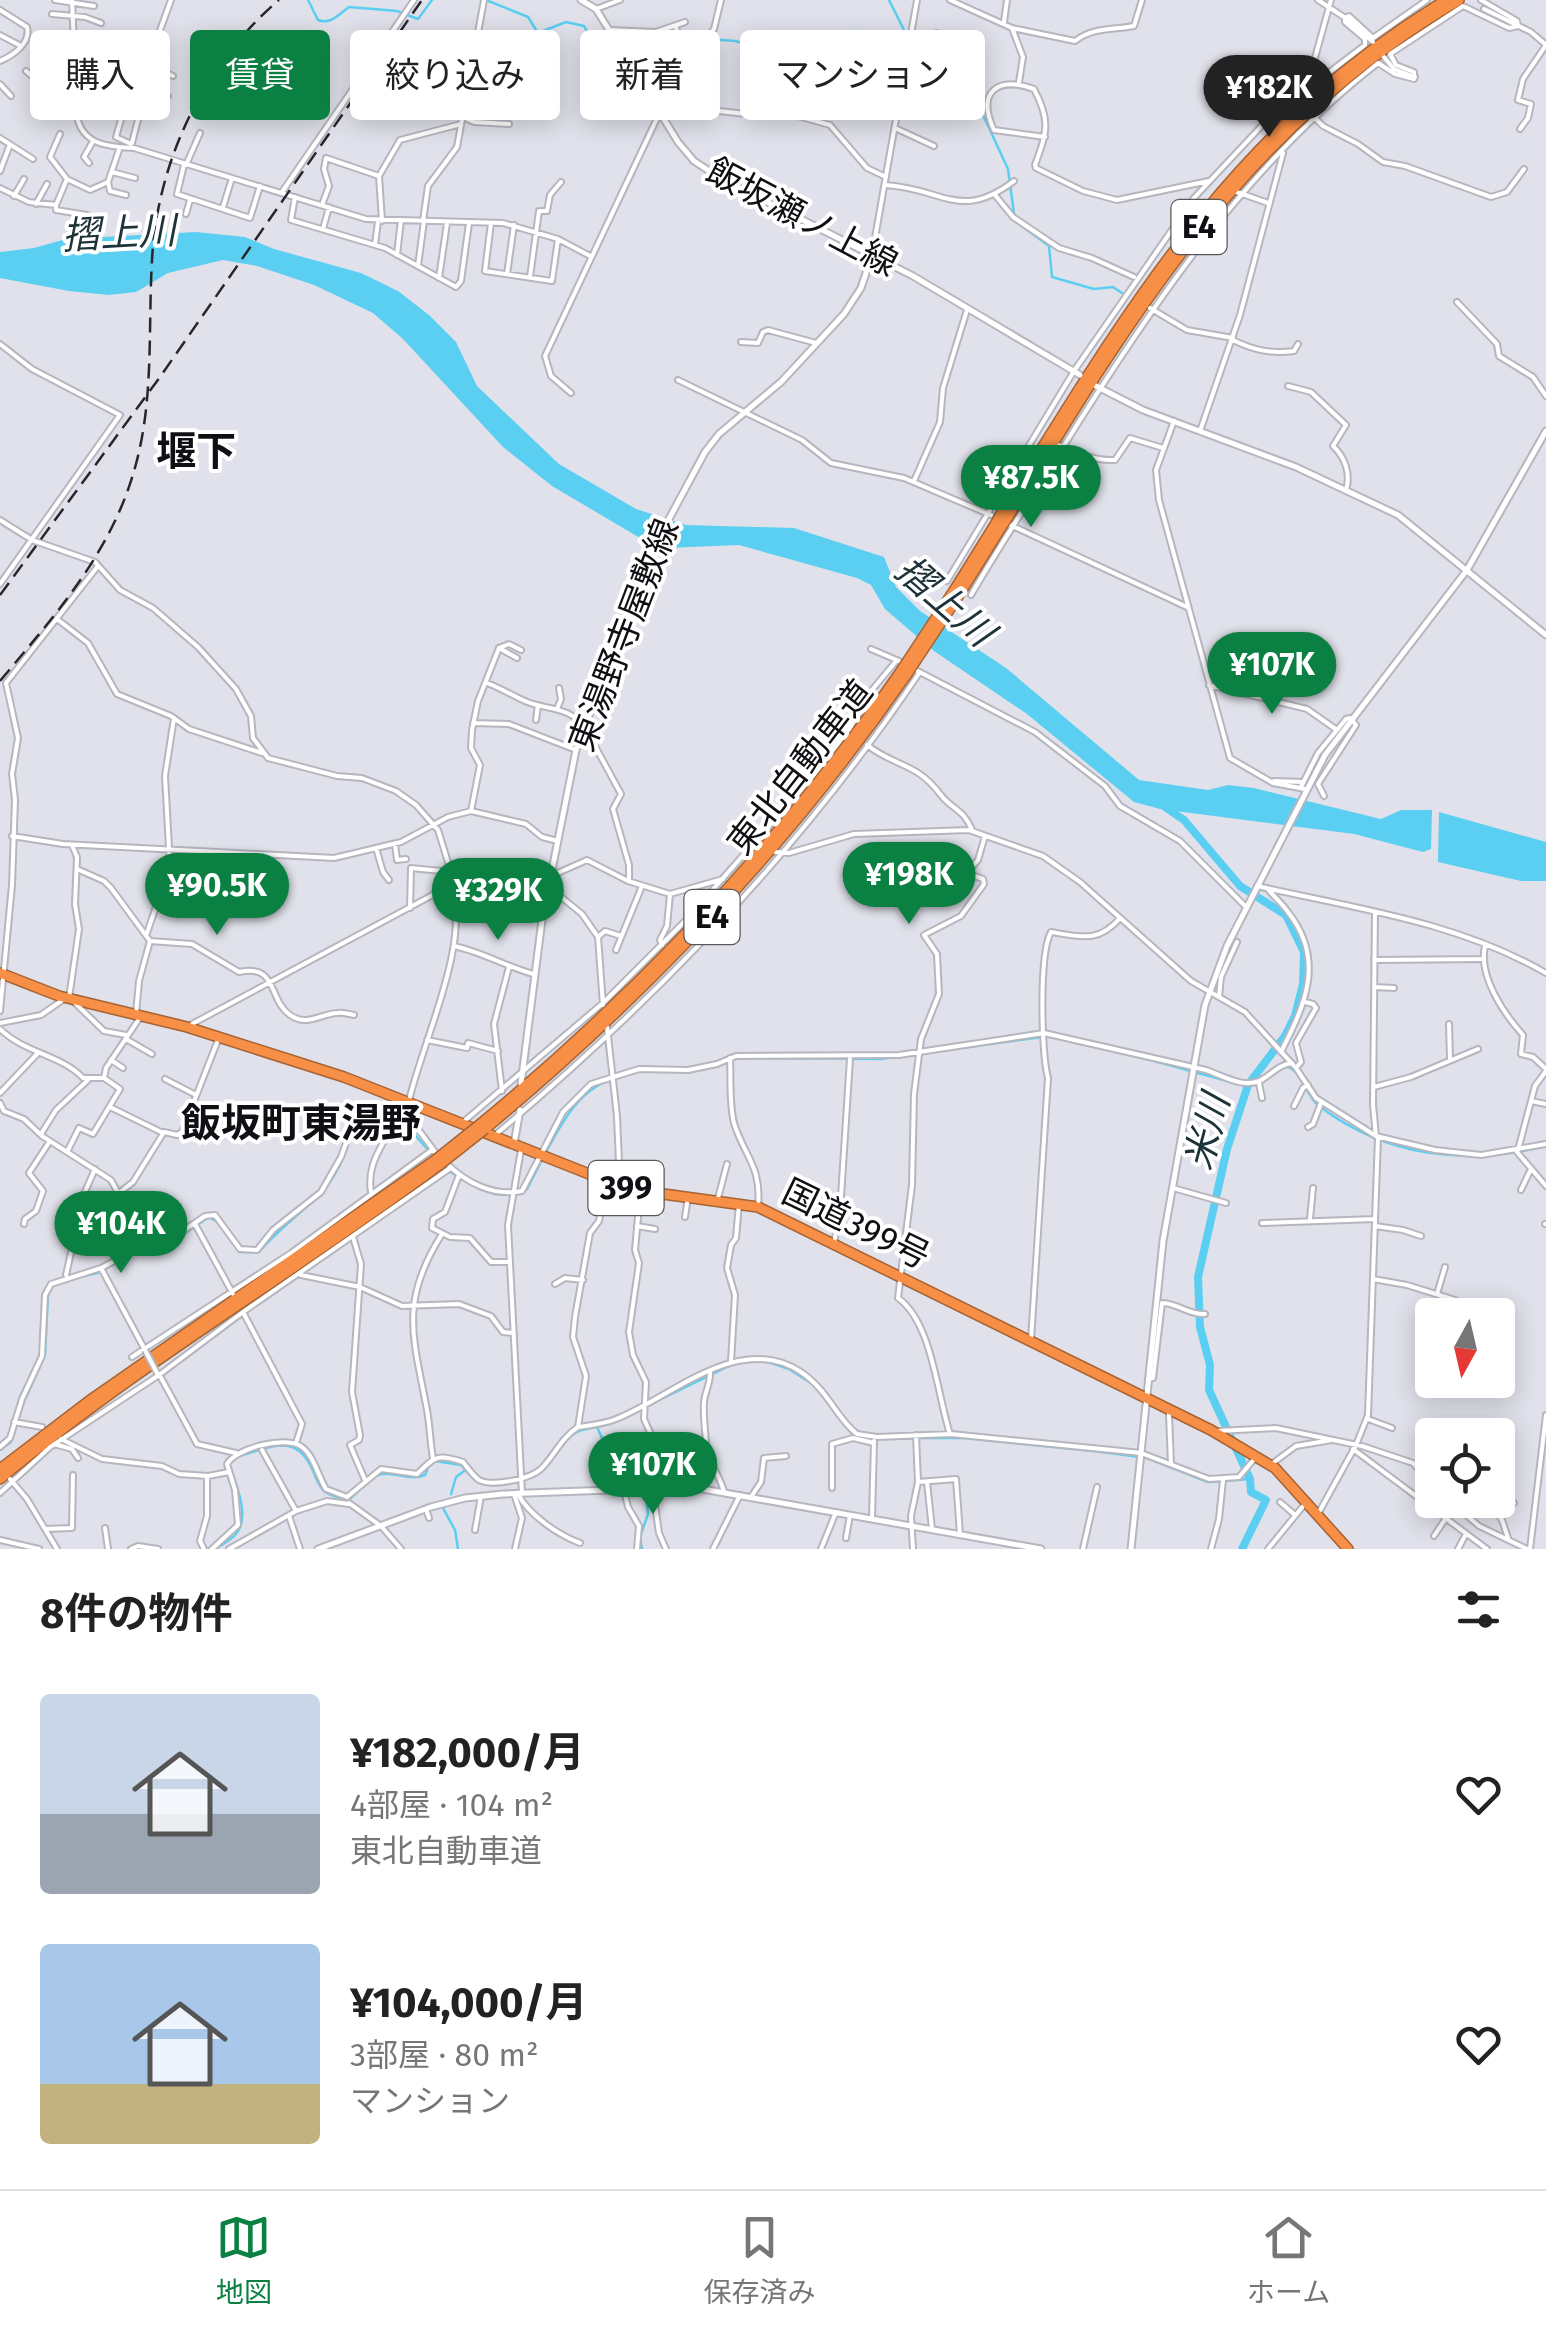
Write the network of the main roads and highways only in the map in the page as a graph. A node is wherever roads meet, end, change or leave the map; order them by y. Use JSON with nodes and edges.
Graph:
{"nodes":[{"id":1,"x":581,"y":0,"type":"edge"},
{"id":2,"x":1446,"y":0,"type":"edge"},
{"id":3,"x":1459,"y":0,"type":"edge"},
{"id":4,"x":872,"y":256,"type":"junction"},
{"id":5,"x":1077,"y":373,"type":"road end"},
{"id":6,"x":1097,"y":386,"type":"road end"},
{"id":7,"x":1546,"y":431,"type":"edge"},
{"id":8,"x":1002,"y":520,"type":"junction"},
{"id":9,"x":1467,"y":570,"type":"junction"},
{"id":10,"x":1546,"y":635,"type":"edge"},
{"id":11,"x":3,"y":974,"type":"edge"},
{"id":12,"x":521,"y":1084,"type":"dead end"},
{"id":13,"x":520,"y":1112,"type":"road end"},
{"id":14,"x":485,"y":1130,"type":"junction"},
{"id":15,"x":518,"y":1145,"type":"junction"},
{"id":16,"x":438,"y":1161,"type":"junction"},
{"id":17,"x":1146,"y":1397,"type":"junction"},
{"id":18,"x":0,"y":1468,"type":"edge"},
{"id":19,"x":7,"y":1480,"type":"edge"},
{"id":20,"x":318,"y":1549,"type":"edge"},
{"id":21,"x":1041,"y":1549,"type":"edge"},
{"id":22,"x":1131,"y":1549,"type":"edge"},
{"id":23,"x":1348,"y":1549,"type":"edge"}],
"edges":[{"from":1,"to":4,"type":"main road","name":"飯坂瀬ノ上線"},
{"from":2,"to":8,"type":"highway","name":"東北自動車道","number":"E4"},
{"from":3,"to":8,"type":"highway","name":"東北自動車道","number":"E4"},
{"from":4,"to":5,"type":"main road","name":"飯坂瀬ノ上線"},
{"from":4,"to":12,"type":"main road","name":"東湯野寺屋敷線"},
{"from":6,"to":9,"type":"main road"},
{"from":7,"to":9,"type":"main road"},
{"from":8,"to":14,"type":"highway","name":"東北自動車道","number":"E4","bridge":true},
{"from":9,"to":10,"type":"main road"},
{"from":9,"to":17,"type":"main road"},
{"from":11,"to":14,"type":"highway","name":"国道399号","number":"399"},
{"from":13,"to":15,"type":"main road"},
{"from":14,"to":15,"type":"highway","name":"国道399号","number":"399"},
{"from":14,"to":16,"type":"highway","name":"東北自動車道","number":"E4","bridge":true},
{"from":15,"to":17,"type":"highway","name":"国道399号","number":"399"},
{"from":16,"to":18,"type":"highway","name":"東北自動車道","number":"E4"},
{"from":16,"to":19,"type":"highway","name":"東北自動車道","number":"E4"},
{"from":17,"to":22,"type":"main road"},
{"from":17,"to":23,"type":"highway","name":"国道399号","number":"399"},
{"from":20,"to":21,"type":"main road"}]}
